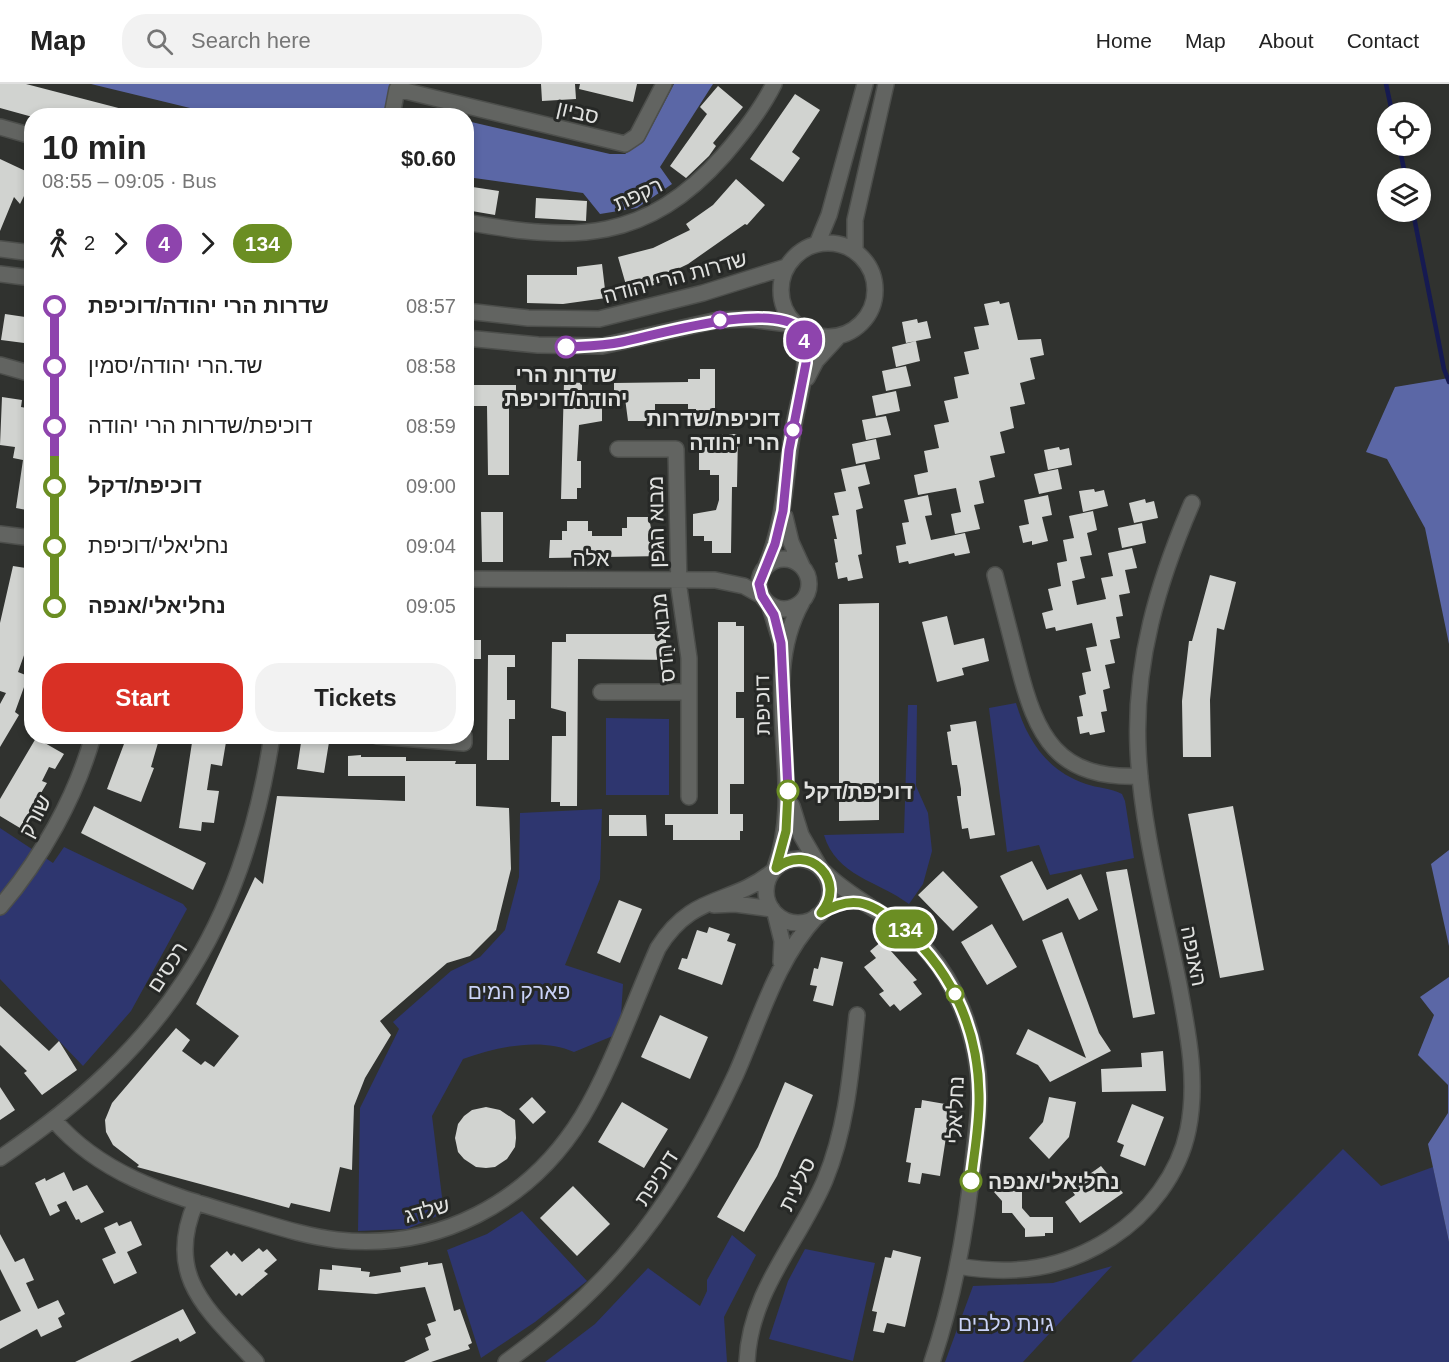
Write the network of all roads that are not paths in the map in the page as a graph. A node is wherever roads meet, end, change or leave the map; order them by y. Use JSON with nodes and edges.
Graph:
{"nodes":[{"id":1,"x":664,"y":84,"type":"edge"},
{"id":2,"x":774,"y":84,"type":"edge"},
{"id":3,"x":865,"y":84,"type":"edge"},
{"id":4,"x":886,"y":84,"type":"edge"},
{"id":5,"x":393,"y":108,"type":"edge"},
{"id":6,"x":441,"y":108,"type":"edge"},
{"id":7,"x":474,"y":115,"type":"edge"},
{"id":8,"x":0,"y":127,"type":"edge"},
{"id":9,"x":24,"y":134,"type":"edge"},
{"id":10,"x":474,"y":223,"type":"edge"},
{"id":11,"x":816,"y":244,"type":"junction"},
{"id":12,"x":0,"y":249,"type":"edge"},
{"id":13,"x":855,"y":251,"type":"junction"},
{"id":14,"x":24,"y":252,"type":"edge"},
{"id":15,"x":786,"y":267,"type":"junction"},
{"id":16,"x":0,"y":274,"type":"edge"},
{"id":17,"x":24,"y":277,"type":"edge"},
{"id":18,"x":474,"y":312,"type":"edge"},
{"id":19,"x":798,"y":327,"type":"junction"},
{"id":20,"x":839,"y":336,"type":"junction"},
{"id":21,"x":474,"y":339,"type":"edge"},
{"id":22,"x":0,"y":365,"type":"edge"},
{"id":23,"x":24,"y":372,"type":"edge"},
{"id":24,"x":803,"y":386,"type":"junction"},
{"id":25,"x":618,"y":449,"type":"dead end"},
{"id":26,"x":1192,"y":503,"type":"dead end"},
{"id":27,"x":783,"y":511,"type":"junction"},
{"id":28,"x":0,"y":534,"type":"edge"},
{"id":29,"x":24,"y":537,"type":"edge"},
{"id":30,"x":802,"y":566,"type":"junction"},
{"id":31,"x":765,"y":567,"type":"junction"},
{"id":32,"x":995,"y":575,"type":"dead end"},
{"id":33,"x":474,"y":579,"type":"edge"},
{"id":34,"x":678,"y":580,"type":"junction"},
{"id":35,"x":715,"y":580,"type":"junction"},
{"id":36,"x":765,"y":600,"type":"junction"},
{"id":37,"x":802,"y":602,"type":"junction"},
{"id":38,"x":783,"y":655,"type":"junction"},
{"id":39,"x":601,"y":692,"type":"dead end"},
{"id":40,"x":689,"y":692,"type":"junction"},
{"id":41,"x":90,"y":744,"type":"edge"},
{"id":42,"x":270,"y":744,"type":"edge"},
{"id":43,"x":1140,"y":776,"type":"junction"},
{"id":44,"x":788,"y":790,"type":"junction"},
{"id":45,"x":689,"y":797,"type":"dead end"},
{"id":46,"x":774,"y":870,"type":"junction"},
{"id":47,"x":822,"y":870,"type":"junction"},
{"id":48,"x":861,"y":901,"type":"junction"},
{"id":49,"x":0,"y":907,"type":"edge"},
{"id":50,"x":774,"y":911,"type":"junction"},
{"id":51,"x":819,"y":915,"type":"junction"},
{"id":52,"x":677,"y":923,"type":"junction"},
{"id":53,"x":780,"y":971,"type":"junction"},
{"id":54,"x":857,"y":1015,"type":"dead end"},
{"id":55,"x":54,"y":1120,"type":"junction"},
{"id":56,"x":0,"y":1158,"type":"edge"},
{"id":57,"x":196,"y":1202,"type":"junction"},
{"id":58,"x":958,"y":1266,"type":"junction"},
{"id":59,"x":256,"y":1362,"type":"edge"},
{"id":60,"x":506,"y":1362,"type":"edge"},
{"id":61,"x":747,"y":1362,"type":"edge"},
{"id":62,"x":932,"y":1362,"type":"edge"}],
"edges":[{"from":1,"to":7,"type":"street","name":"סביון"},
{"from":2,"to":10,"type":"street","name":"רקפת"},
{"from":3,"to":11,"type":"street"},
{"from":4,"to":13,"type":"street"},
{"from":5,"to":6,"type":"street","name":"סביון"},
{"from":8,"to":9,"type":"street"},
{"from":11,"to":13,"type":"street"},
{"from":11,"to":15,"type":"street"},
{"from":12,"to":14,"type":"street"},
{"from":13,"to":20,"type":"street"},
{"from":15,"to":18,"type":"street","name":"שדרות הרי יהודה"},
{"from":15,"to":19,"type":"street"},
{"from":16,"to":17,"type":"street"},
{"from":19,"to":20,"type":"street"},
{"from":19,"to":21,"type":"street"},
{"from":19,"to":24,"type":"street"},
{"from":20,"to":24,"type":"street"},
{"from":22,"to":23,"type":"street"},
{"from":24,"to":27,"type":"street"},
{"from":25,"to":34,"type":"street","name":"מבוא הגפן"},
{"from":26,"to":43,"type":"street","name":"האנפה"},
{"from":27,"to":30,"type":"street"},
{"from":27,"to":31,"type":"street"},
{"from":28,"to":29,"type":"street"},
{"from":30,"to":31,"type":"street"},
{"from":30,"to":37,"type":"street"},
{"from":31,"to":35,"type":"street","name":"אלה"},
{"from":31,"to":36,"type":"street"},
{"from":32,"to":43,"type":"street"},
{"from":33,"to":34,"type":"street","name":"אלה"},
{"from":34,"to":35,"type":"street","name":"אלה"},
{"from":34,"to":40,"type":"street","name":"מבוא הדס"},
{"from":35,"to":36,"type":"street","name":"אלה"},
{"from":36,"to":37,"type":"street"},
{"from":36,"to":38,"type":"street","name":"דוכיפת"},
{"from":37,"to":38,"type":"street","name":"דוכיפת"},
{"from":38,"to":44,"type":"street","name":"דוכיפת"},
{"from":39,"to":40,"type":"street","name":"מבוא הדס"},
{"from":40,"to":45,"type":"street","name":"מבוא הדס"},
{"from":41,"to":49,"type":"street","name":"שורק"},
{"from":42,"to":55,"type":"street","name":"רכסים"},
{"from":43,"to":58,"type":"street","name":"האנפה"},
{"from":44,"to":46,"type":"street","name":"דוכיפת"},
{"from":44,"to":47,"type":"street","name":"דוכיפת"},
{"from":46,"to":47,"type":"street"},
{"from":46,"to":50,"type":"street"},
{"from":46,"to":52,"type":"street","name":"שלדג"},
{"from":47,"to":48,"type":"street","name":"נחליאלי"},
{"from":47,"to":51,"type":"street"},
{"from":48,"to":51,"type":"street"},
{"from":48,"to":58,"type":"street","name":"נחליאלי"},
{"from":50,"to":51,"type":"street"},
{"from":50,"to":52,"type":"street","name":"שלדג"},
{"from":50,"to":53,"type":"street","name":"דוכיפת"},
{"from":51,"to":53,"type":"street","name":"דוכיפת"},
{"from":52,"to":57,"type":"street","name":"שלדג"},
{"from":53,"to":60,"type":"street","name":"דוכיפת"},
{"from":54,"to":61,"type":"street","name":"סלעית"},
{"from":55,"to":56,"type":"street","name":"רכסים"},
{"from":55,"to":57,"type":"street","name":"שלדג"},
{"from":57,"to":59,"type":"street"},
{"from":58,"to":62,"type":"street","name":"נחליאלי"}]}
